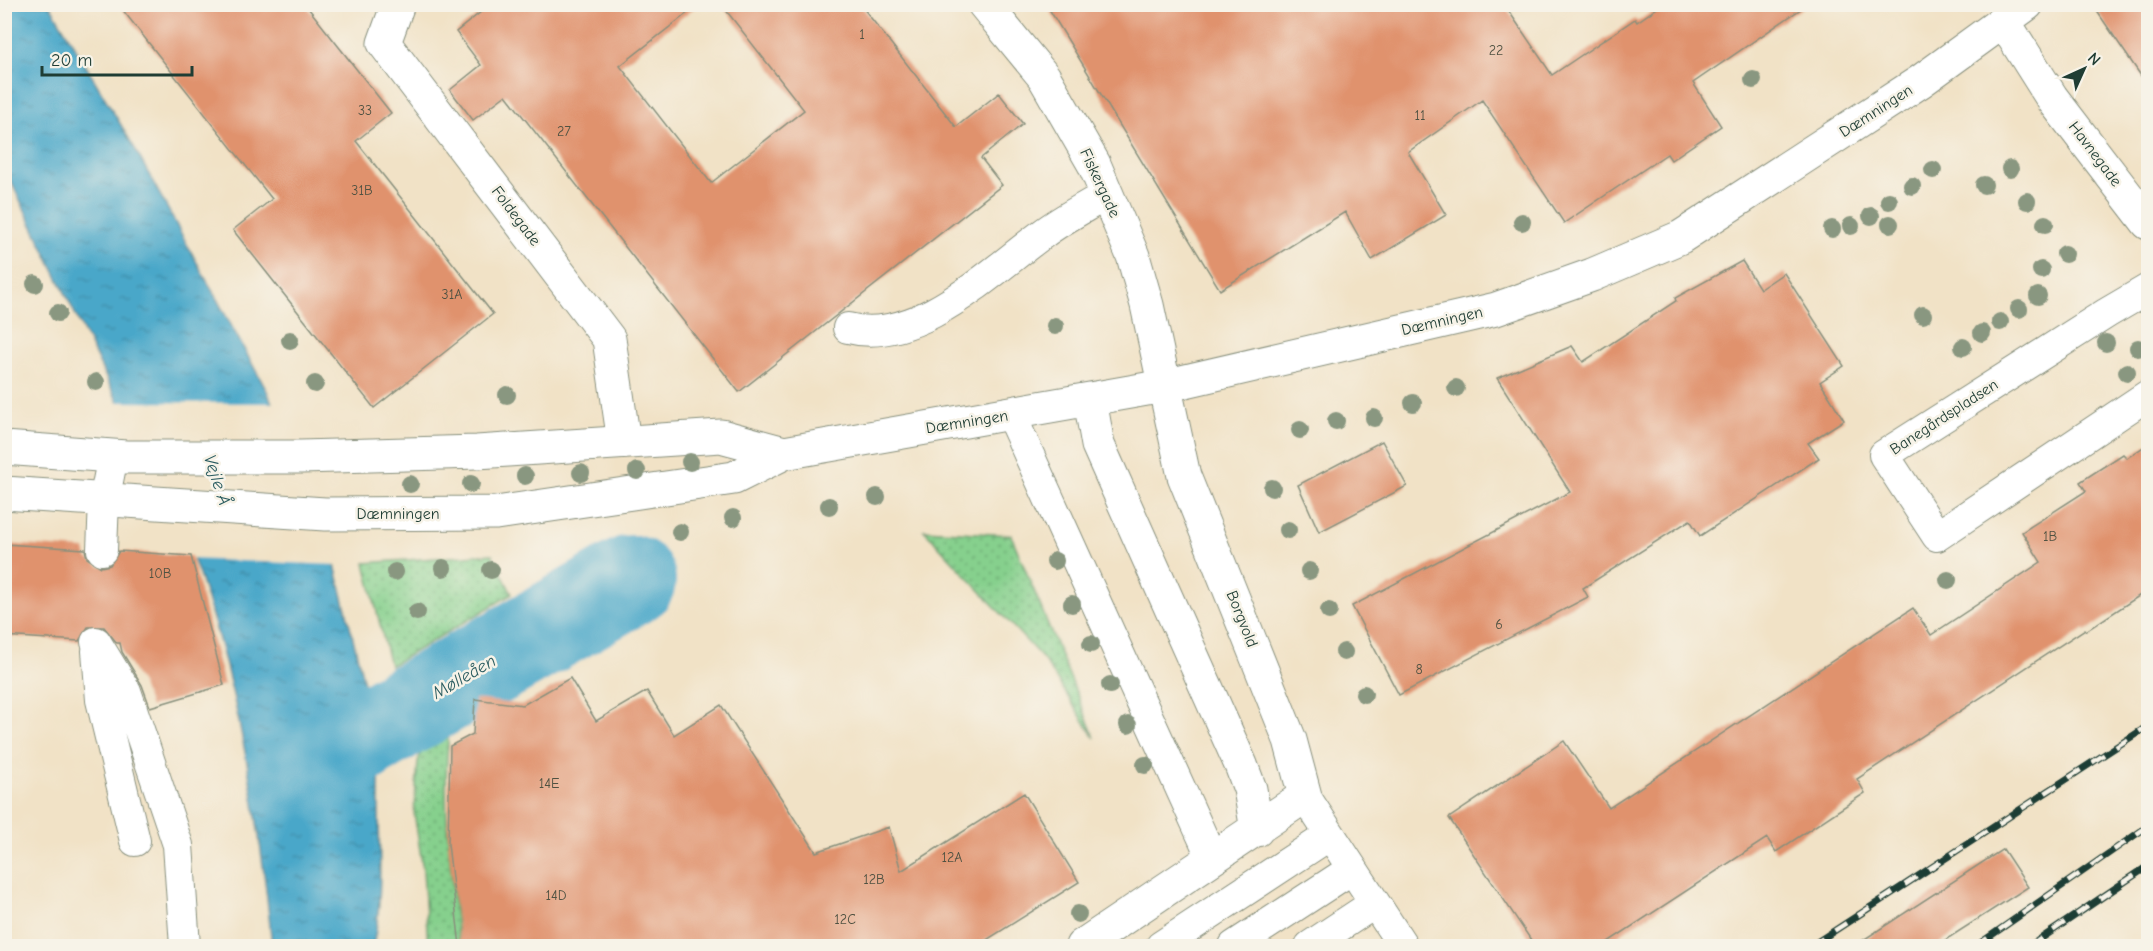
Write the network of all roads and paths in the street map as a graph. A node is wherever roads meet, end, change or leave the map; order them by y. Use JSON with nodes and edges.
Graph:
{"nodes":[{"id":1,"x":398,"y":4,"type":"edge"},
{"id":2,"x":984,"y":4,"type":"edge"},
{"id":3,"x":2008,"y":10,"type":"edge"},
{"id":4,"x":1107,"y":195,"type":"junction"},
{"id":5,"x":2148,"y":223,"type":"edge"},
{"id":6,"x":2148,"y":289,"type":"edge"},
{"id":7,"x":848,"y":328,"type":"dead end"},
{"id":8,"x":1164,"y":386,"type":"junction"},
{"id":9,"x":2148,"y":395,"type":"edge"},
{"id":10,"x":1090,"y":400,"type":"junction"},
{"id":11,"x":1011,"y":415,"type":"junction"},
{"id":12,"x":624,"y":442,"type":"junction"},
{"id":13,"x":4,"y":448,"type":"edge"},
{"id":14,"x":784,"y":453,"type":"junction"},
{"id":15,"x":120,"y":457,"type":"junction"},
{"id":16,"x":4,"y":493,"type":"edge"},
{"id":17,"x":104,"y":501,"type":"junction"},
{"id":18,"x":102,"y":550,"type":"dead end"},
{"id":19,"x":1305,"y":796,"type":"junction"},
{"id":20,"x":1257,"y":830,"type":"junction"},
{"id":21,"x":1330,"y":835,"type":"junction"},
{"id":22,"x":135,"y":841,"type":"dead end"},
{"id":23,"x":1212,"y":858,"type":"junction"},
{"id":24,"x":1352,"y":869,"type":"junction"},
{"id":25,"x":1375,"y":903,"type":"junction"},
{"id":26,"x":1396,"y":944,"type":"edge"},
{"id":27,"x":185,"y":946,"type":"edge"},
{"id":28,"x":1082,"y":946,"type":"edge"},
{"id":29,"x":1161,"y":946,"type":"edge"},
{"id":30,"x":1234,"y":946,"type":"edge"},
{"id":31,"x":1310,"y":946,"type":"edge"}],
"edges":[{"from":1,"to":12,"type":"street","name":"Foldegade"},
{"from":2,"to":4,"type":"street","name":"Fiskergade"},
{"from":3,"to":5,"type":"street","name":"Havnegade"},
{"from":3,"to":8,"type":"street","name":"Dæmningen"},
{"from":4,"to":7,"type":"lane"},
{"from":4,"to":8,"type":"street","name":"Fiskergade"},
{"from":6,"to":9,"type":"lane","name":"Banegårdspladsen"},
{"from":8,"to":10,"type":"street","name":"Dæmningen"},
{"from":8,"to":19,"type":"street","name":"Borgvold"},
{"from":10,"to":11,"type":"street","name":"Dæmningen"},
{"from":10,"to":20,"type":"street"},
{"from":11,"to":14,"type":"street","name":"Dæmningen"},
{"from":11,"to":23,"type":"lane"},
{"from":12,"to":14,"type":"street","name":"Dæmningen"},
{"from":12,"to":15,"type":"street","name":"Dæmningen"},
{"from":13,"to":15,"type":"street","name":"Dæmningen"},
{"from":14,"to":17,"type":"street","name":"Dæmningen"},
{"from":15,"to":17,"type":"lane"},
{"from":16,"to":17,"type":"street","name":"Dæmningen"},
{"from":17,"to":18,"type":"lane"},
{"from":19,"to":20,"type":"street"},
{"from":19,"to":21,"type":"lane"},
{"from":20,"to":23,"type":"street"},
{"from":21,"to":24,"type":"lane"},
{"from":21,"to":29,"type":"lane"},
{"from":22,"to":27,"type":"lane"},
{"from":23,"to":28,"type":"street"},
{"from":24,"to":25,"type":"lane"},
{"from":24,"to":30,"type":"lane"},
{"from":25,"to":26,"type":"lane"},
{"from":25,"to":31,"type":"lane"}]}
